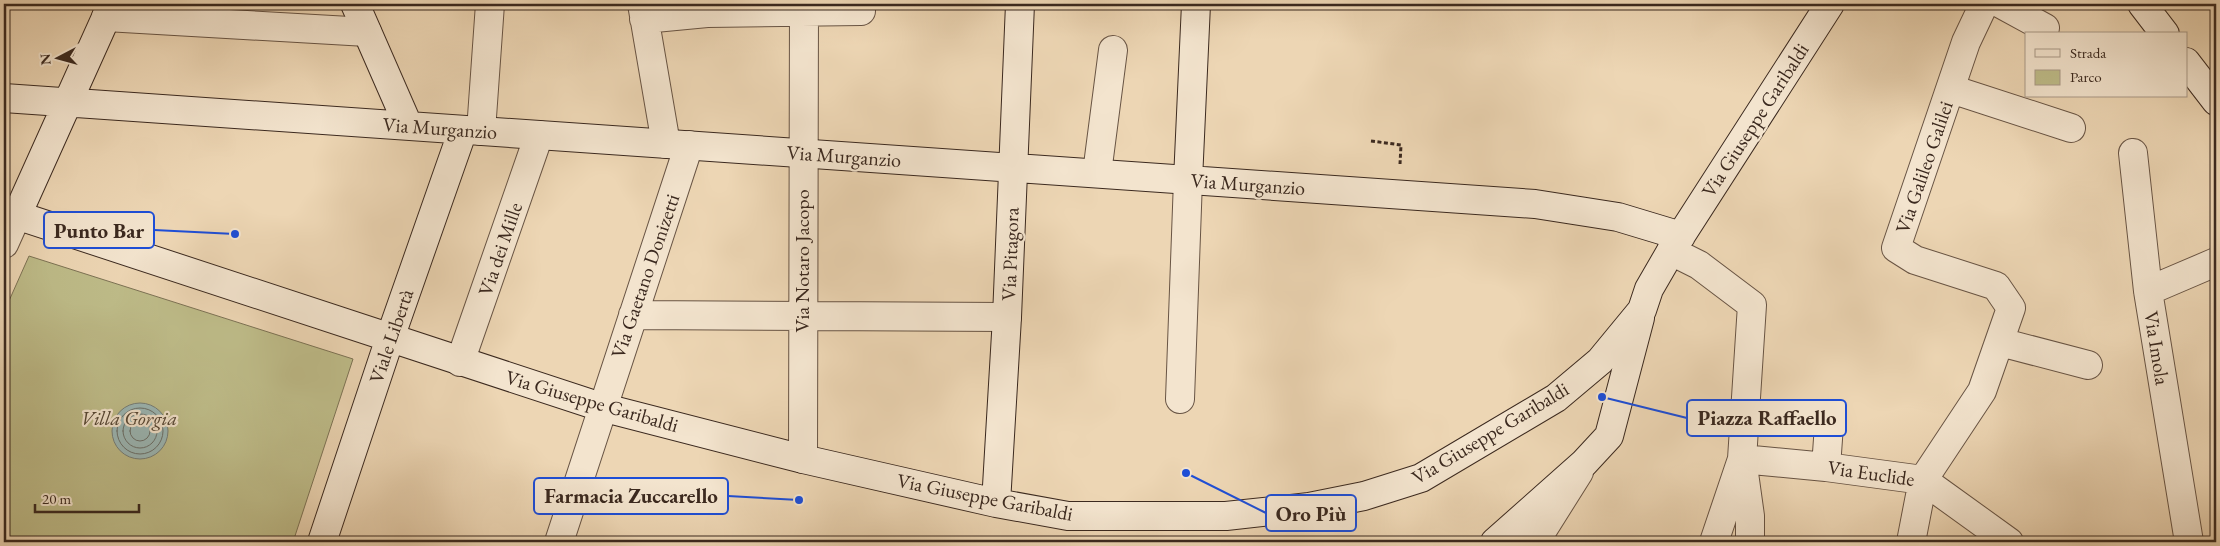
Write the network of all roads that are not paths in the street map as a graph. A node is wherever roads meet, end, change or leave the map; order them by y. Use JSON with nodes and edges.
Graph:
{"nodes":[{"id":1,"x":355,"y":4,"type":"edge"},
{"id":2,"x":490,"y":4,"type":"edge"},
{"id":3,"x":1020,"y":4,"type":"edge"},
{"id":4,"x":1196,"y":4,"type":"edge"},
{"id":5,"x":1830,"y":4,"type":"edge"},
{"id":6,"x":1984,"y":4,"type":"edge"},
{"id":7,"x":2001,"y":4,"type":"edge"},
{"id":8,"x":2142,"y":4,"type":"edge"},
{"id":9,"x":804,"y":9,"type":"edge"},
{"id":10,"x":109,"y":10,"type":"edge"},
{"id":11,"x":861,"y":11,"type":"dead end"},
{"id":12,"x":643,"y":12,"type":"edge"},
{"id":13,"x":2045,"y":28,"type":"dead end"},
{"id":14,"x":367,"y":32,"type":"junction"},
{"id":15,"x":2163,"y":32,"type":"edge"},
{"id":16,"x":1113,"y":50,"type":"dead end"},
{"id":17,"x":2188,"y":65,"type":"edge"},
{"id":18,"x":1951,"y":89,"type":"junction"},
{"id":19,"x":4,"y":98,"type":"edge"},
{"id":20,"x":2216,"y":101,"type":"edge"},
{"id":21,"x":67,"y":102,"type":"junction"},
{"id":22,"x":408,"y":126,"type":"junction"},
{"id":23,"x":2071,"y":128,"type":"dead end"},
{"id":24,"x":472,"y":130,"type":"junction"},
{"id":25,"x":539,"y":135,"type":"junction"},
{"id":26,"x":677,"y":144,"type":"junction"},
{"id":27,"x":803,"y":153,"type":"junction"},
{"id":28,"x":2133,"y":153,"type":"dead end"},
{"id":29,"x":1013,"y":168,"type":"junction"},
{"id":30,"x":1097,"y":174,"type":"junction"},
{"id":31,"x":1188,"y":180,"type":"junction"},
{"id":32,"x":10,"y":213,"type":"edge"},
{"id":33,"x":1676,"y":243,"type":"junction"},
{"id":34,"x":4,"y":244,"type":"edge"},
{"id":35,"x":2216,"y":262,"type":"edge"},
{"id":36,"x":2148,"y":291,"type":"junction"},
{"id":37,"x":1642,"y":310,"type":"junction"},
{"id":38,"x":633,"y":314,"type":"junction"},
{"id":39,"x":801,"y":316,"type":"junction"},
{"id":40,"x":1007,"y":317,"type":"junction"},
{"id":41,"x":390,"y":338,"type":"junction"},
{"id":42,"x":2000,"y":342,"type":"junction"},
{"id":43,"x":460,"y":362,"type":"junction"},
{"id":44,"x":2088,"y":365,"type":"dead end"},
{"id":45,"x":1180,"y":399,"type":"dead end"},
{"id":46,"x":602,"y":407,"type":"junction"},
{"id":47,"x":1829,"y":425,"type":"dead end"},
{"id":48,"x":803,"y":459,"type":"junction"},
{"id":49,"x":1742,"y":459,"type":"junction"},
{"id":50,"x":1584,"y":463,"type":"junction"},
{"id":51,"x":1826,"y":467,"type":"junction"},
{"id":52,"x":1923,"y":480,"type":"junction"},
{"id":53,"x":996,"y":503,"type":"junction"},
{"id":54,"x":322,"y":542,"type":"edge"},
{"id":55,"x":559,"y":542,"type":"edge"},
{"id":56,"x":1495,"y":542,"type":"edge"},
{"id":57,"x":1535,"y":542,"type":"edge"},
{"id":58,"x":1714,"y":542,"type":"edge"},
{"id":59,"x":1750,"y":542,"type":"edge"},
{"id":60,"x":1911,"y":542,"type":"edge"},
{"id":61,"x":2009,"y":542,"type":"edge"},
{"id":62,"x":2188,"y":542,"type":"edge"}],
"edges":[{"from":1,"to":14,"type":"street"},
{"from":2,"to":24,"type":"street","name":"Viale Libertà"},
{"from":3,"to":29,"type":"street","name":"Via Pitagora"},
{"from":4,"to":31,"type":"street"},
{"from":5,"to":33,"type":"street","name":"Via Giuseppe Garibaldi"},
{"from":6,"to":18,"type":"street","name":"Via Galileo Galilei"},
{"from":7,"to":13,"type":"street"},
{"from":8,"to":15,"type":"street"},
{"from":9,"to":11,"type":"street"},
{"from":9,"to":12,"type":"street"},
{"from":9,"to":27,"type":"street","name":"Via Notaro Jacopo"},
{"from":10,"to":14,"type":"street"},
{"from":10,"to":21,"type":"street"},
{"from":12,"to":26,"type":"street"},
{"from":14,"to":22,"type":"street"},
{"from":16,"to":30,"type":"street"},
{"from":17,"to":20,"type":"street"},
{"from":18,"to":23,"type":"street"},
{"from":18,"to":42,"type":"street","name":"Via Galileo Galilei"},
{"from":19,"to":21,"type":"street","name":"Via Murganzio"},
{"from":21,"to":22,"type":"street","name":"Via Murganzio"},
{"from":21,"to":32,"type":"street"},
{"from":22,"to":24,"type":"street","name":"Via Murganzio"},
{"from":24,"to":25,"type":"street","name":"Via Murganzio"},
{"from":24,"to":41,"type":"street","name":"Viale Libertà"},
{"from":25,"to":26,"type":"street","name":"Via Murganzio"},
{"from":25,"to":43,"type":"street","name":"Via dei Mille"},
{"from":26,"to":27,"type":"street","name":"Via Murganzio"},
{"from":26,"to":38,"type":"street","name":"Via Gaetano Donizetti"},
{"from":27,"to":29,"type":"street","name":"Via Murganzio"},
{"from":27,"to":39,"type":"street","name":"Via Notaro Jacopo"},
{"from":28,"to":36,"type":"street","name":"Via Imola"},
{"from":29,"to":30,"type":"street","name":"Via Murganzio"},
{"from":29,"to":40,"type":"street","name":"Via Pitagora"},
{"from":30,"to":31,"type":"street","name":"Via Murganzio"},
{"from":31,"to":33,"type":"street","name":"Via Murganzio"},
{"from":31,"to":45,"type":"street"},
{"from":32,"to":34,"type":"street"},
{"from":32,"to":41,"type":"street","name":"Via Giuseppe Garibaldi"},
{"from":33,"to":37,"type":"street","name":"Via Giuseppe Garibaldi"},
{"from":33,"to":49,"type":"street","name":"Via Murganzio"},
{"from":35,"to":36,"type":"street"},
{"from":36,"to":62,"type":"street","name":"Via Imola"},
{"from":37,"to":50,"type":"street"},
{"from":37,"to":53,"type":"street","name":"Via Giuseppe Garibaldi"},
{"from":38,"to":39,"type":"street"},
{"from":38,"to":46,"type":"street","name":"Via Gaetano Donizetti"},
{"from":39,"to":40,"type":"street"},
{"from":39,"to":48,"type":"street","name":"Via Notaro Jacopo"},
{"from":40,"to":53,"type":"street","name":"Via Pitagora"},
{"from":41,"to":43,"type":"street","name":"Via Giuseppe Garibaldi"},
{"from":41,"to":54,"type":"street","name":"Viale Libertà"},
{"from":42,"to":44,"type":"street"},
{"from":42,"to":52,"type":"street","name":"Via Galileo Galilei"},
{"from":43,"to":46,"type":"street","name":"Via Giuseppe Garibaldi"},
{"from":46,"to":48,"type":"street","name":"Via Giuseppe Garibaldi"},
{"from":46,"to":55,"type":"street","name":"Via Gaetano Donizetti"},
{"from":47,"to":51,"type":"street"},
{"from":48,"to":53,"type":"street","name":"Via Giuseppe Garibaldi"},
{"from":49,"to":51,"type":"street","name":"Via Euclide"},
{"from":49,"to":58,"type":"street"},
{"from":49,"to":59,"type":"street"},
{"from":50,"to":56,"type":"street"},
{"from":50,"to":57,"type":"street"},
{"from":51,"to":52,"type":"street","name":"Via Euclide"},
{"from":52,"to":60,"type":"street"},
{"from":52,"to":61,"type":"street","name":"Via Euclide"}]}
